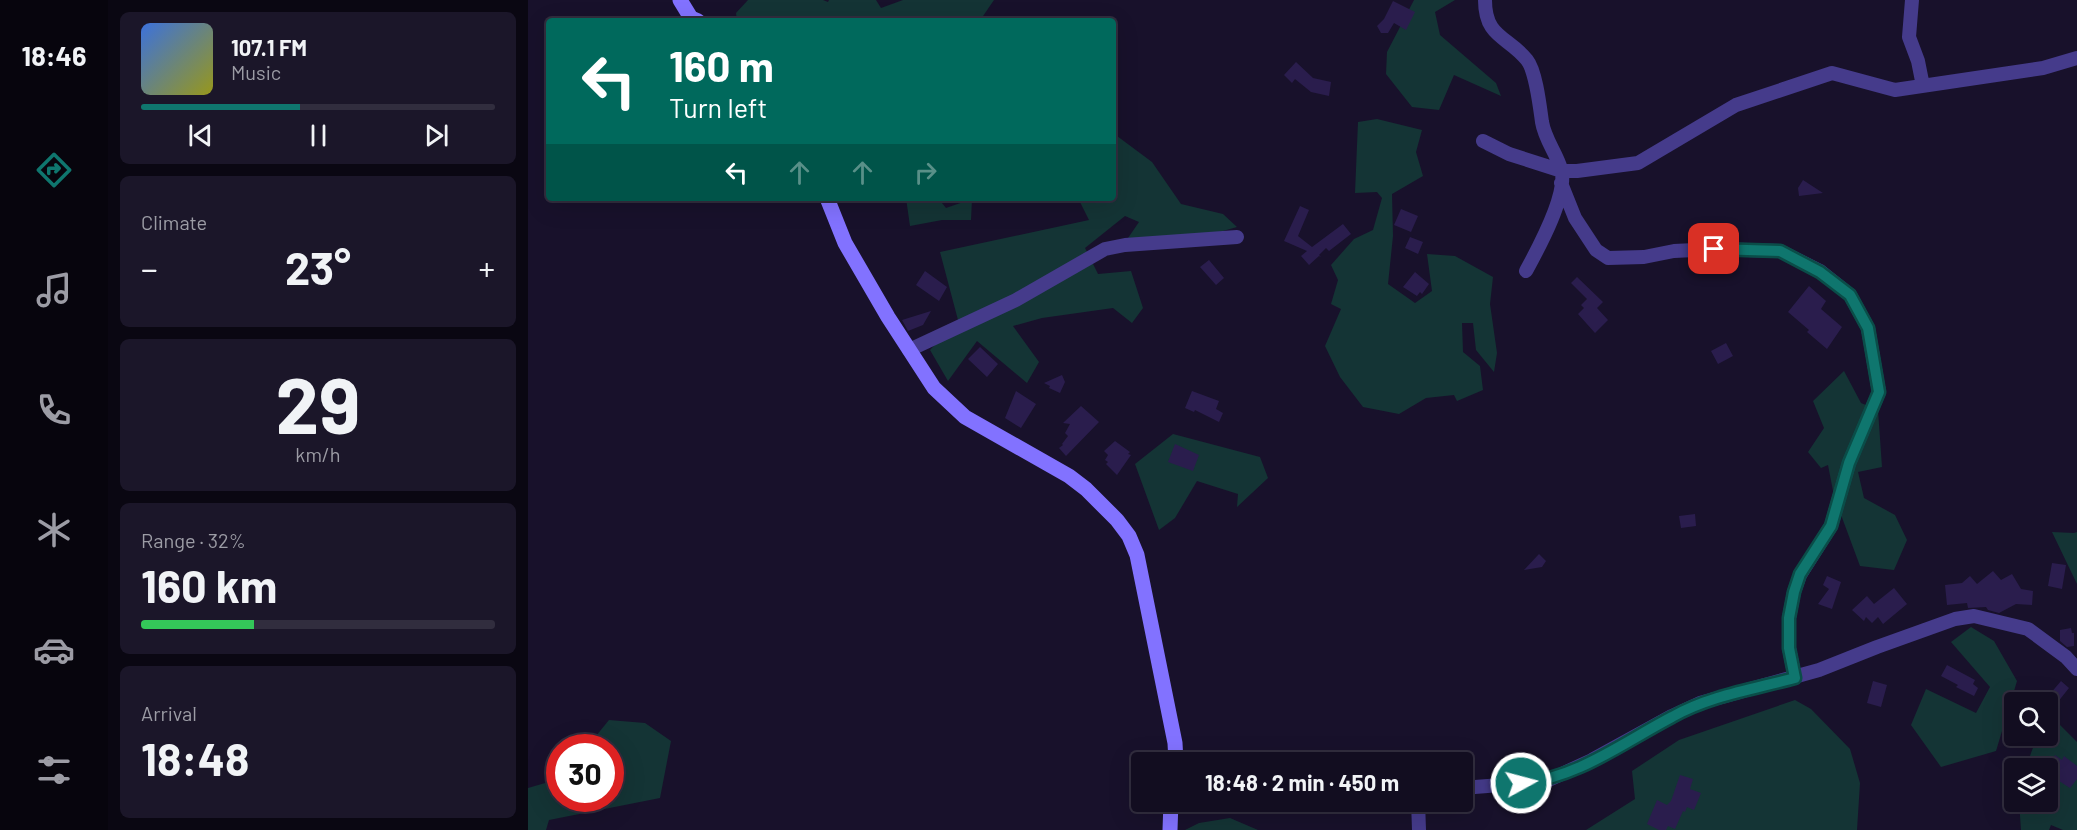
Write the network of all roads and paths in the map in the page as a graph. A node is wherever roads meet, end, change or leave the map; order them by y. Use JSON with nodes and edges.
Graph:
{"nodes":[{"id":1,"x":680,"y":0,"type":"edge"},
{"id":2,"x":1485,"y":0,"type":"edge"},
{"id":3,"x":1912,"y":0,"type":"edge"},
{"id":4,"x":691,"y":18,"type":"edge"},
{"id":5,"x":2077,"y":58,"type":"edge"},
{"id":6,"x":1923,"y":86,"type":"junction"},
{"id":7,"x":1483,"y":141,"type":"dead end"},
{"id":8,"x":1562,"y":177,"type":"junction"},
{"id":9,"x":828,"y":201,"type":"edge"},
{"id":10,"x":1238,"y":237,"type":"dead end"},
{"id":11,"x":1526,"y":271,"type":"dead end"},
{"id":12,"x":909,"y":350,"type":"junction"},
{"id":13,"x":2077,"y":669,"type":"edge"},
{"id":14,"x":1795,"y":678,"type":"junction"},
{"id":15,"x":1175,"y":752,"type":"edge"},
{"id":16,"x":1473,"y":787,"type":"edge"},
{"id":17,"x":1171,"y":812,"type":"edge"},
{"id":18,"x":1418,"y":812,"type":"edge"},
{"id":19,"x":1170,"y":830,"type":"edge"},
{"id":20,"x":1419,"y":830,"type":"edge"}],
"edges":[{"from":1,"to":4,"type":"street"},
{"from":2,"to":8,"type":"street"},
{"from":3,"to":6,"type":"street"},
{"from":5,"to":6,"type":"street"},
{"from":6,"to":8,"type":"street"},
{"from":7,"to":8,"type":"street"},
{"from":8,"to":11,"type":"street"},
{"from":8,"to":14,"type":"street"},
{"from":9,"to":12,"type":"street"},
{"from":10,"to":12,"type":"street"},
{"from":12,"to":15,"type":"street"},
{"from":13,"to":14,"type":"street"},
{"from":14,"to":16,"type":"street"},
{"from":17,"to":19,"type":"street"},
{"from":18,"to":20,"type":"street"}]}
